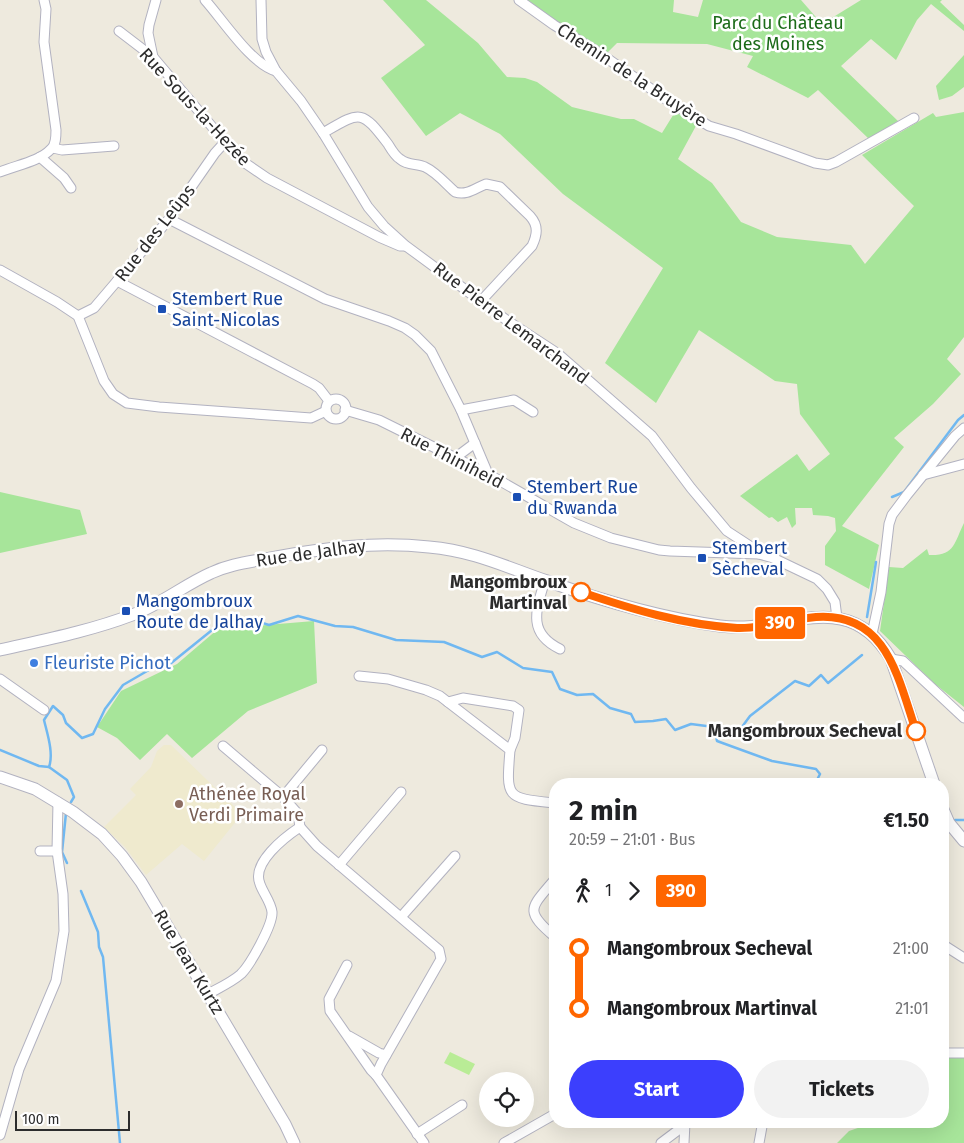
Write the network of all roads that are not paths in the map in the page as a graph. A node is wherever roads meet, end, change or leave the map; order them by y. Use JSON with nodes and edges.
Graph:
{"nodes":[{"id":1,"x":44,"y":0,"type":"edge"},
{"id":2,"x":156,"y":0,"type":"edge"},
{"id":3,"x":205,"y":0,"type":"edge"},
{"id":4,"x":519,"y":0,"type":"edge"},
{"id":5,"x":261,"y":1,"type":"edge"},
{"id":6,"x":119,"y":31,"type":"dead end"},
{"id":7,"x":153,"y":57,"type":"junction"},
{"id":8,"x":276,"y":71,"type":"junction"},
{"id":9,"x":914,"y":118,"type":"dead end"},
{"id":10,"x":323,"y":133,"type":"junction"},
{"id":11,"x":225,"y":142,"type":"junction"},
{"id":12,"x":114,"y":146,"type":"dead end"},
{"id":13,"x":53,"y":148,"type":"junction"},
{"id":14,"x":40,"y":157,"type":"junction"},
{"id":15,"x":0,"y":169,"type":"edge"},
{"id":16,"x":71,"y":188,"type":"dead end"},
{"id":17,"x":169,"y":219,"type":"junction"},
{"id":18,"x":406,"y":246,"type":"junction"},
{"id":19,"x":0,"y":270,"type":"edge"},
{"id":20,"x":117,"y":281,"type":"junction"},
{"id":21,"x":481,"y":301,"type":"junction"},
{"id":22,"x":78,"y":316,"type":"junction"},
{"id":23,"x":329,"y":401,"type":"junction"},
{"id":24,"x":345,"y":410,"type":"junction"},
{"id":25,"x":461,"y":410,"type":"junction"},
{"id":26,"x":326,"y":411,"type":"junction"},
{"id":27,"x":534,"y":412,"type":"dead end"},
{"id":28,"x":964,"y":428,"type":"edge"},
{"id":29,"x":475,"y":442,"type":"junction"},
{"id":30,"x":455,"y":458,"type":"junction"},
{"id":31,"x":964,"y":464,"type":"edge"},
{"id":32,"x":488,"y":474,"type":"junction"},
{"id":33,"x":923,"y":475,"type":"junction"},
{"id":34,"x":759,"y":554,"type":"junction"},
{"id":35,"x":545,"y":580,"type":"junction"},
{"id":36,"x":837,"y":618,"type":"junction"},
{"id":37,"x":872,"y":634,"type":"junction"},
{"id":38,"x":0,"y":650,"type":"edge"},
{"id":39,"x":560,"y":650,"type":"dead end"},
{"id":40,"x":891,"y":659,"type":"junction"},
{"id":41,"x":359,"y":676,"type":"dead end"},
{"id":42,"x":0,"y":679,"type":"edge"},
{"id":43,"x":448,"y":702,"type":"junction"},
{"id":44,"x":44,"y":710,"type":"dead end"},
{"id":45,"x":964,"y":718,"type":"edge"},
{"id":46,"x":223,"y":746,"type":"dead end"},
{"id":47,"x":322,"y":750,"type":"dead end"},
{"id":48,"x":510,"y":750,"type":"junction"},
{"id":49,"x":0,"y":777,"type":"edge"},
{"id":50,"x":932,"y":778,"type":"edge"},
{"id":51,"x":401,"y":792,"type":"dead end"},
{"id":52,"x":283,"y":797,"type":"junction"},
{"id":53,"x":58,"y":802,"type":"junction"},
{"id":54,"x":549,"y":802,"type":"edge"},
{"id":55,"x":949,"y":822,"type":"edge"},
{"id":56,"x":300,"y":827,"type":"junction"},
{"id":57,"x":964,"y":841,"type":"edge"},
{"id":58,"x":40,"y":851,"type":"dead end"},
{"id":59,"x":57,"y":851,"type":"junction"},
{"id":60,"x":455,"y":856,"type":"dead end"},
{"id":61,"x":339,"y":865,"type":"junction"},
{"id":62,"x":549,"y":886,"type":"edge"},
{"id":63,"x":401,"y":917,"type":"junction"},
{"id":64,"x":549,"y":932,"type":"edge"},
{"id":65,"x":949,"y":948,"type":"edge"},
{"id":66,"x":964,"y":958,"type":"edge"},
{"id":67,"x":347,"y":966,"type":"dead end"},
{"id":68,"x":208,"y":994,"type":"junction"},
{"id":69,"x":347,"y":1034,"type":"junction"},
{"id":70,"x":949,"y":1052,"type":"edge"},
{"id":71,"x":964,"y":1053,"type":"edge"},
{"id":72,"x":386,"y":1055,"type":"junction"},
{"id":73,"x":376,"y":1075,"type":"junction"},
{"id":74,"x":462,"y":1105,"type":"dead end"},
{"id":75,"x":549,"y":1117,"type":"edge"},
{"id":76,"x":679,"y":1128,"type":"edge"},
{"id":77,"x":685,"y":1128,"type":"edge"},
{"id":78,"x":762,"y":1128,"type":"edge"},
{"id":79,"x":0,"y":1134,"type":"edge"},
{"id":80,"x":417,"y":1134,"type":"junction"},
{"id":81,"x":294,"y":1143,"type":"edge"},
{"id":82,"x":424,"y":1143,"type":"edge"},
{"id":83,"x":504,"y":1143,"type":"edge"},
{"id":84,"x":661,"y":1143,"type":"edge"},
{"id":85,"x":684,"y":1143,"type":"edge"},
{"id":86,"x":759,"y":1143,"type":"edge"}],
"edges":[{"from":1,"to":13,"type":"street"},
{"from":2,"to":7,"type":"street"},
{"from":3,"to":8,"type":"street"},
{"from":4,"to":9,"type":"street","name":"Chemin de la Bruyère"},
{"from":5,"to":8,"type":"street","name":"Rue Pierre Lemarchand"},
{"from":6,"to":7,"type":"street","name":"Rue Sous-la-Hezée"},
{"from":7,"to":11,"type":"street","name":"Rue Sous-la-Hezée"},
{"from":8,"to":10,"type":"street","name":"Rue Pierre Lemarchand"},
{"from":10,"to":18,"type":"street","name":"Rue Pierre Lemarchand"},
{"from":10,"to":21,"type":"street"},
{"from":11,"to":17,"type":"street","name":"Rue des Leûps"},
{"from":11,"to":18,"type":"street","name":"Rue Sous-la-Hezée"},
{"from":12,"to":13,"type":"street"},
{"from":13,"to":14,"type":"street"},
{"from":14,"to":15,"type":"street"},
{"from":14,"to":16,"type":"street"},
{"from":17,"to":20,"type":"street","name":"Rue des Leûps"},
{"from":17,"to":25,"type":"street"},
{"from":18,"to":21,"type":"street","name":"Rue Pierre Lemarchand"},
{"from":19,"to":22,"type":"street"},
{"from":20,"to":22,"type":"street","name":"Rue des Leûps"},
{"from":20,"to":23,"type":"street"},
{"from":21,"to":34,"type":"street","name":"Rue Pierre Lemarchand"},
{"from":22,"to":26,"type":"street","name":"Rue Thiniheid"},
{"from":23,"to":24,"type":"street","name":"Rue Thiniheid"},
{"from":23,"to":26,"type":"street"},
{"from":24,"to":26,"type":"street","name":"Rue Thiniheid"},
{"from":24,"to":30,"type":"street","name":"Rue Thiniheid"},
{"from":25,"to":27,"type":"street"},
{"from":25,"to":29,"type":"street"},
{"from":28,"to":33,"type":"street"},
{"from":29,"to":30,"type":"street"},
{"from":29,"to":32,"type":"street"},
{"from":30,"to":32,"type":"street","name":"Rue Thiniheid"},
{"from":31,"to":33,"type":"street"},
{"from":32,"to":34,"type":"street","name":"Rue Thiniheid"},
{"from":33,"to":37,"type":"street"},
{"from":34,"to":36,"type":"street","name":"Rue Pierre Lemarchand"},
{"from":35,"to":36,"type":"main road","name":"Rue de Jalhay"},
{"from":35,"to":38,"type":"main road","name":"Rue de Jalhay"},
{"from":35,"to":39,"type":"street"},
{"from":36,"to":37,"type":"main road","name":"Rue de Jalhay"},
{"from":37,"to":40,"type":"main road"},
{"from":40,"to":45,"type":"street"},
{"from":40,"to":50,"type":"main road"},
{"from":41,"to":43,"type":"street"},
{"from":42,"to":44,"type":"street"},
{"from":43,"to":48,"type":"street"},
{"from":43,"to":48,"type":"street"},
{"from":46,"to":52,"type":"street"},
{"from":47,"to":52,"type":"street"},
{"from":48,"to":54,"type":"street"},
{"from":49,"to":53,"type":"main road","name":"Rue Jean Kurtz"},
{"from":51,"to":61,"type":"street"},
{"from":52,"to":56,"type":"street"},
{"from":53,"to":59,"type":"street"},
{"from":53,"to":68,"type":"main road","name":"Rue Jean Kurtz"},
{"from":55,"to":57,"type":"main road"},
{"from":56,"to":61,"type":"street"},
{"from":56,"to":68,"type":"street"},
{"from":58,"to":59,"type":"street"},
{"from":59,"to":79,"type":"street"},
{"from":60,"to":63,"type":"street"},
{"from":61,"to":63,"type":"street"},
{"from":62,"to":64,"type":"street"},
{"from":63,"to":72,"type":"street"},
{"from":65,"to":66,"type":"street"},
{"from":67,"to":69,"type":"street"},
{"from":68,"to":81,"type":"main road","name":"Rue Jean Kurtz"},
{"from":69,"to":72,"type":"street"},
{"from":69,"to":73,"type":"street"},
{"from":70,"to":71,"type":"street"},
{"from":72,"to":73,"type":"street"},
{"from":73,"to":80,"type":"street"},
{"from":74,"to":80,"type":"street"},
{"from":75,"to":83,"type":"street"},
{"from":76,"to":84,"type":"street"},
{"from":77,"to":85,"type":"street"},
{"from":78,"to":86,"type":"street"},
{"from":80,"to":82,"type":"street"}]}
